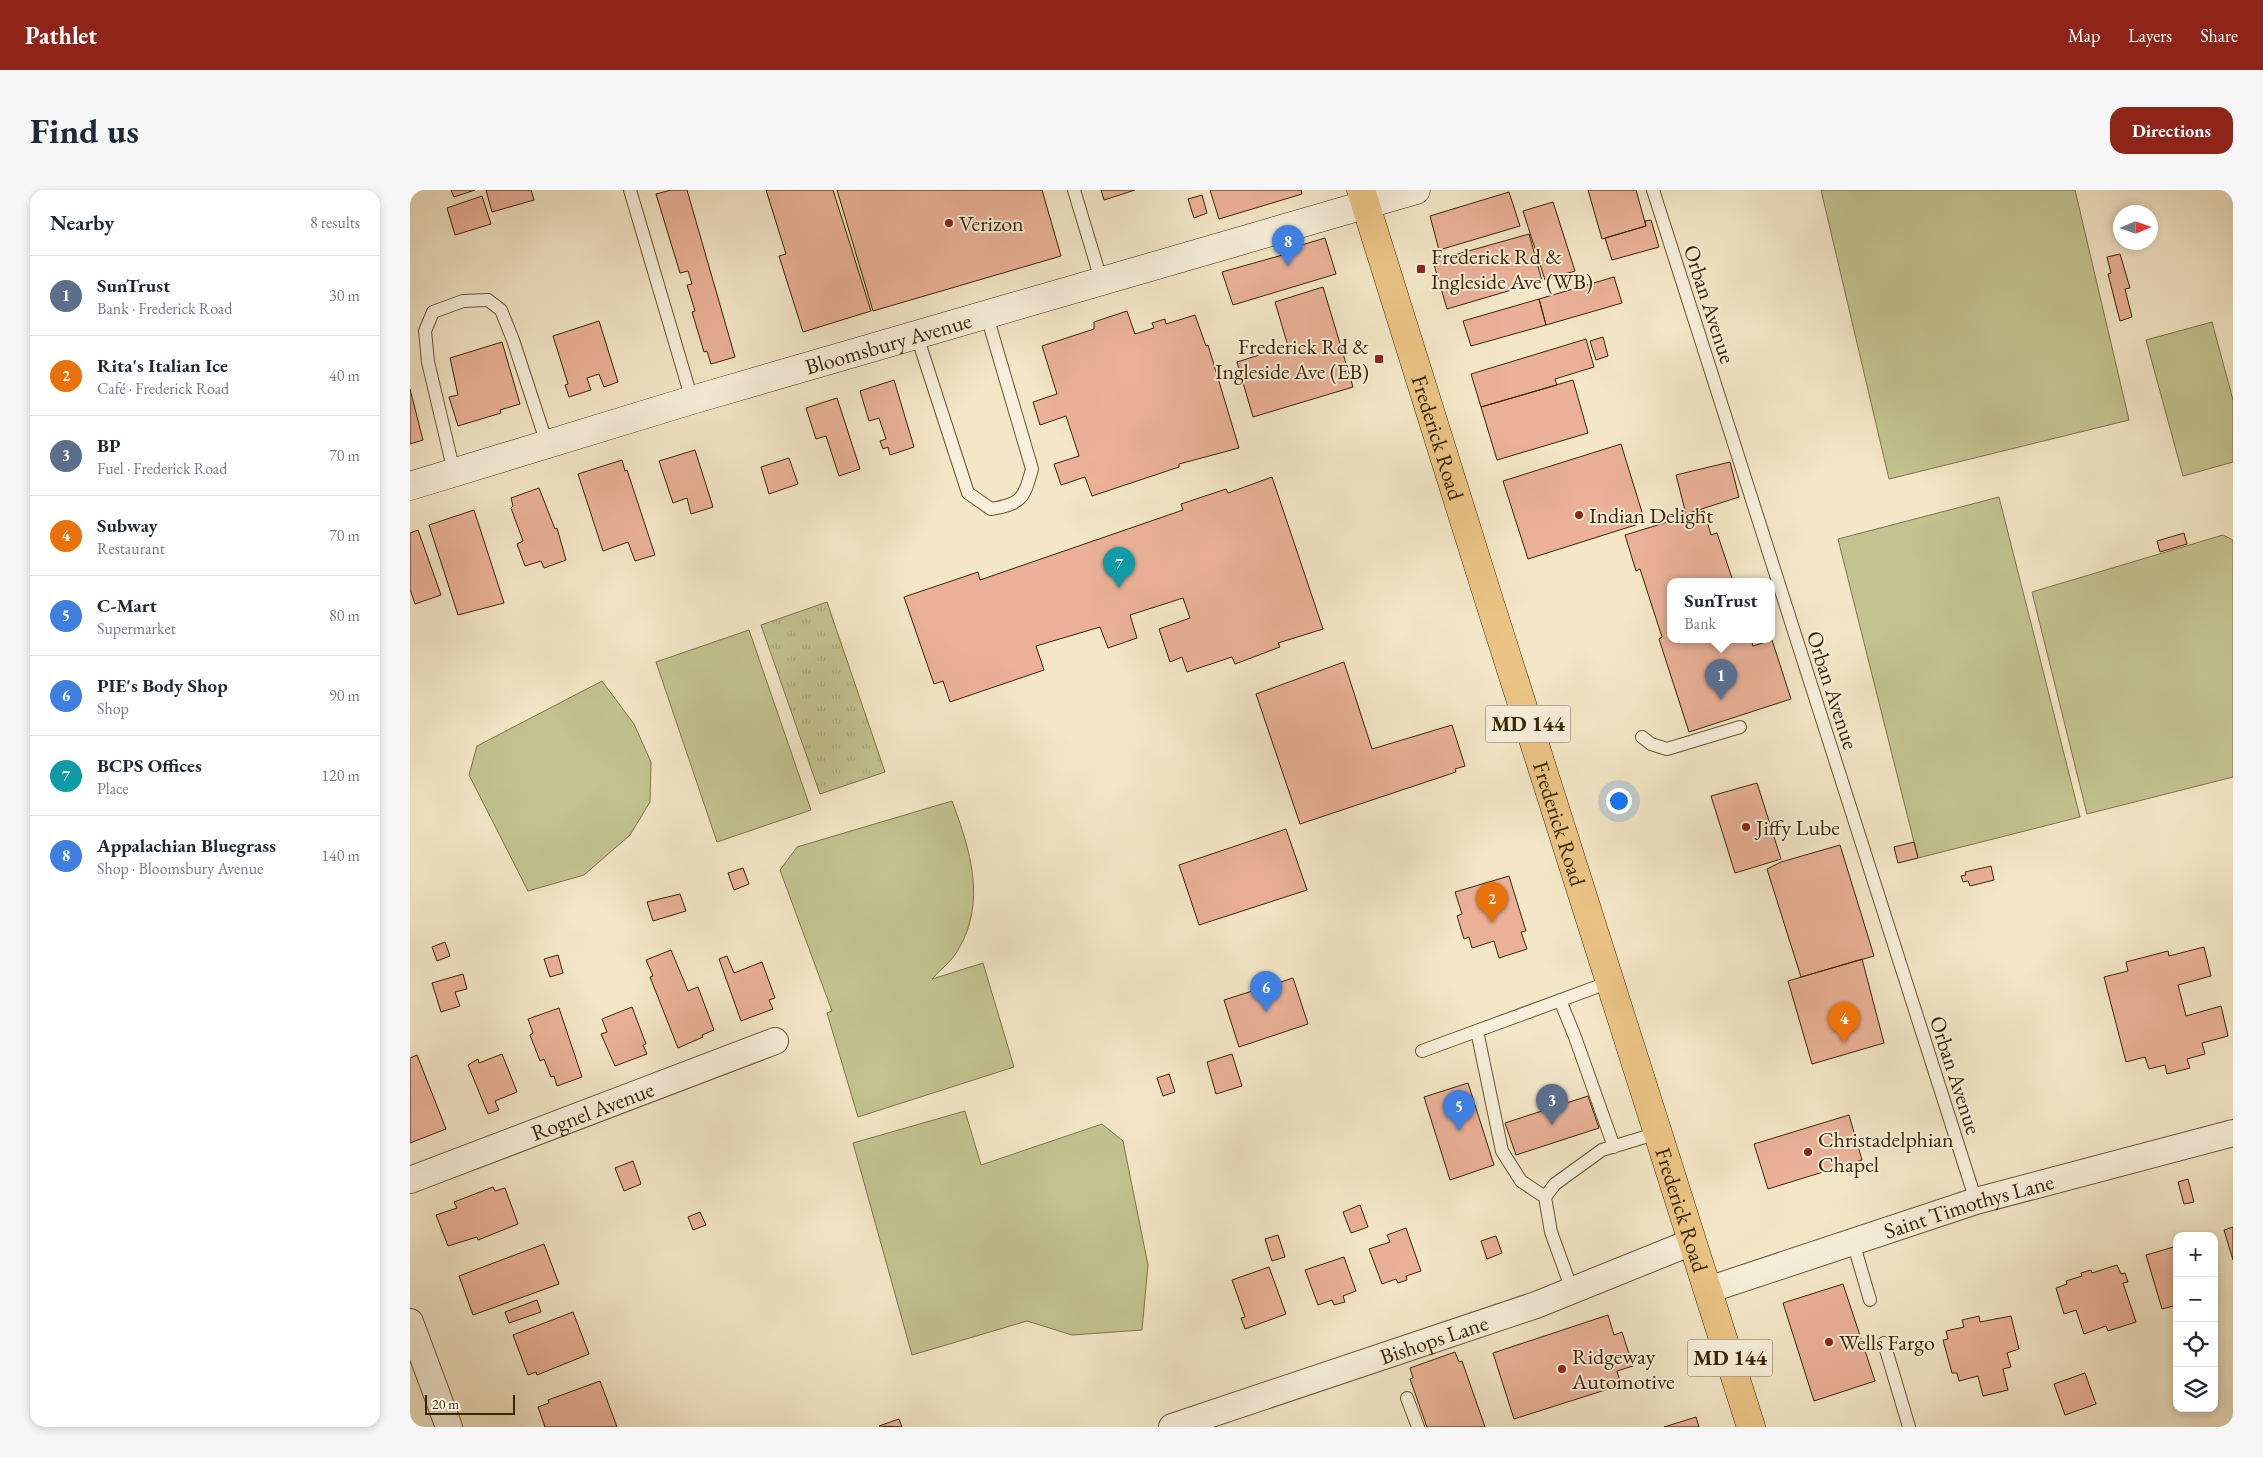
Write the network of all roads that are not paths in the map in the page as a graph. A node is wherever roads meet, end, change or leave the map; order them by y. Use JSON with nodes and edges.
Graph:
{"nodes":[{"id":1,"x":630,"y":190,"type":"edge"},
{"id":2,"x":1074,"y":190,"type":"edge"},
{"id":3,"x":1416,"y":190,"type":"edge"},
{"id":4,"x":1652,"y":190,"type":"edge"},
{"id":5,"x":1364,"y":197,"type":"edge"},
{"id":6,"x":1102,"y":283,"type":"junction"},
{"id":7,"x":987,"y":316,"type":"junction"},
{"id":8,"x":917,"y":336,"type":"junction"},
{"id":9,"x":692,"y":400,"type":"junction"},
{"id":10,"x":547,"y":444,"type":"junction"},
{"id":11,"x":454,"y":472,"type":"junction"},
{"id":12,"x":410,"y":486,"type":"edge"},
{"id":13,"x":1740,"y":727,"type":"dead end"},
{"id":14,"x":1642,"y":737,"type":"dead end"},
{"id":15,"x":1610,"y":982,"type":"junction"},
{"id":16,"x":1560,"y":1000,"type":"junction"},
{"id":17,"x":1477,"y":1031,"type":"junction"},
{"id":18,"x":775,"y":1041,"type":"dead end"},
{"id":19,"x":1422,"y":1051,"type":"dead end"},
{"id":20,"x":1658,"y":1133,"type":"junction"},
{"id":21,"x":2233,"y":1133,"type":"edge"},
{"id":22,"x":1614,"y":1146,"type":"junction"},
{"id":23,"x":410,"y":1180,"type":"edge"},
{"id":24,"x":1546,"y":1198,"type":"junction"},
{"id":25,"x":1976,"y":1202,"type":"junction"},
{"id":26,"x":1692,"y":1242,"type":"junction"},
{"id":27,"x":1853,"y":1242,"type":"junction"},
{"id":28,"x":1572,"y":1290,"type":"junction"},
{"id":29,"x":1708,"y":1290,"type":"junction"},
{"id":30,"x":1870,"y":1300,"type":"dead end"},
{"id":31,"x":410,"y":1322,"type":"edge"},
{"id":32,"x":1884,"y":1343,"type":"dead end"},
{"id":33,"x":1407,"y":1398,"type":"dead end"},
{"id":34,"x":448,"y":1427,"type":"edge"},
{"id":35,"x":1172,"y":1427,"type":"edge"},
{"id":36,"x":1418,"y":1427,"type":"edge"},
{"id":37,"x":1752,"y":1427,"type":"edge"},
{"id":38,"x":1909,"y":1427,"type":"edge"}],
"edges":[{"from":1,"to":9,"type":"lane"},
{"from":2,"to":6,"type":"lane"},
{"from":3,"to":5,"type":"main road","name":"Bloomsbury Avenue"},
{"from":4,"to":25,"type":"lane","name":"Orban Avenue"},
{"from":5,"to":6,"type":"main road","name":"Bloomsbury Avenue"},
{"from":5,"to":15,"type":"main road","name":"Frederick Road","number":"MD 144"},
{"from":6,"to":7,"type":"main road","name":"Bloomsbury Avenue"},
{"from":7,"to":8,"type":"main road","name":"Bloomsbury Avenue"},
{"from":7,"to":8,"type":"lane"},
{"from":8,"to":9,"type":"main road","name":"Bloomsbury Avenue"},
{"from":9,"to":10,"type":"main road","name":"Bloomsbury Avenue"},
{"from":10,"to":11,"type":"main road","name":"Bloomsbury Avenue"},
{"from":10,"to":11,"type":"lane"},
{"from":11,"to":12,"type":"main road","name":"Bloomsbury Avenue"},
{"from":13,"to":14,"type":"lane"},
{"from":15,"to":16,"type":"lane"},
{"from":15,"to":20,"type":"main road","name":"Frederick Road","number":"MD 144"},
{"from":16,"to":17,"type":"lane"},
{"from":16,"to":22,"type":"lane"},
{"from":17,"to":19,"type":"lane"},
{"from":17,"to":24,"type":"lane"},
{"from":18,"to":23,"type":"street","name":"Rognel Avenue"},
{"from":20,"to":22,"type":"lane"},
{"from":20,"to":26,"type":"main road","name":"Frederick Road","number":"MD 144"},
{"from":21,"to":25,"type":"street","name":"Saint Timothys Lane"},
{"from":22,"to":24,"type":"lane"},
{"from":24,"to":28,"type":"lane"},
{"from":25,"to":27,"type":"street","name":"Saint Timothys Lane"},
{"from":26,"to":28,"type":"street","name":"Bishops Lane"},
{"from":26,"to":29,"type":"main road","name":"Frederick Road","number":"MD 144"},
{"from":27,"to":29,"type":"street","name":"Saint Timothys Lane"},
{"from":27,"to":30,"type":"lane"},
{"from":28,"to":35,"type":"street","name":"Bishops Lane"},
{"from":29,"to":37,"type":"main road","name":"Frederick Road","number":"MD 144"},
{"from":31,"to":34,"type":"street"},
{"from":32,"to":38,"type":"lane"},
{"from":33,"to":36,"type":"lane"}]}
